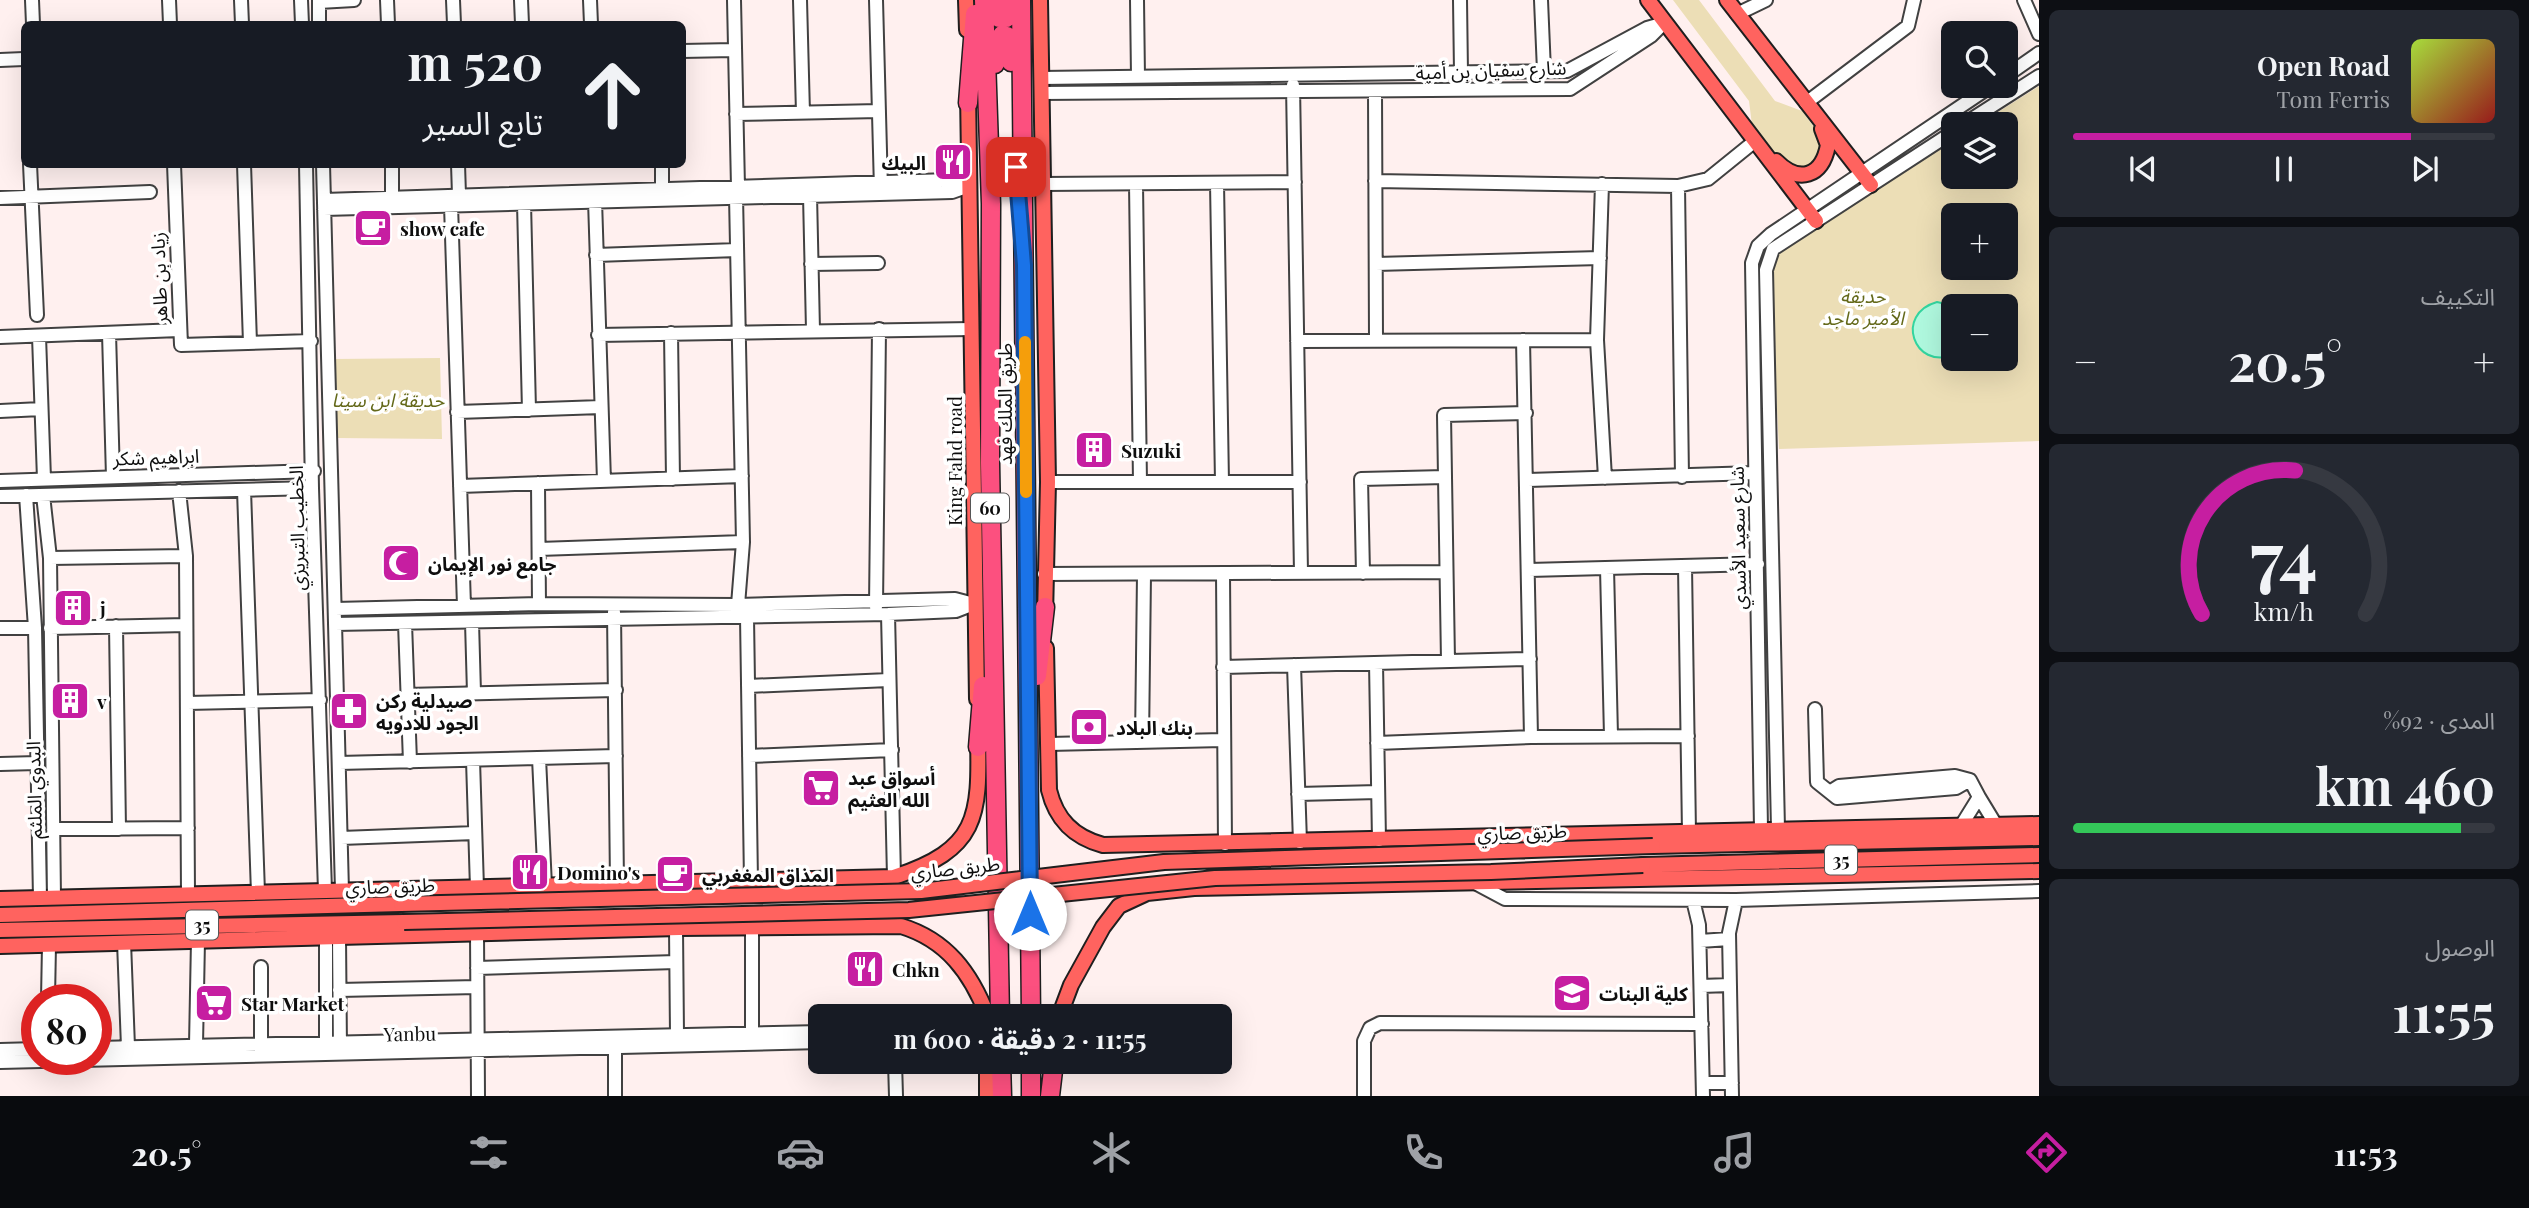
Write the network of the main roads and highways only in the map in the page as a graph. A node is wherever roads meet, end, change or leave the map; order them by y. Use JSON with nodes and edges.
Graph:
{"nodes":[{"id":1,"x":966,"y":0,"type":"edge"},
{"id":2,"x":976,"y":0,"type":"edge"},
{"id":3,"x":984,"y":0,"type":"edge"},
{"id":4,"x":995,"y":0,"type":"edge"},
{"id":5,"x":1010,"y":0,"type":"edge"},
{"id":6,"x":1021,"y":0,"type":"edge"},
{"id":7,"x":1040,"y":0,"type":"edge"},
{"id":8,"x":1648,"y":0,"type":"edge"},
{"id":9,"x":1727,"y":0,"type":"edge"},
{"id":10,"x":968,"y":103,"type":"junction"},
{"id":11,"x":1806,"y":103,"type":"junction"},
{"id":12,"x":1755,"y":141,"type":"junction"},
{"id":13,"x":1867,"y":179,"type":"road end"},
{"id":14,"x":991,"y":204,"type":"junction"},
{"id":15,"x":1812,"y":215,"type":"road end"},
{"id":16,"x":971,"y":260,"type":"junction"},
{"id":17,"x":1024,"y":265,"type":"junction"},
{"id":18,"x":990,"y":463,"type":"junction"},
{"id":19,"x":991,"y":588,"type":"junction"},
{"id":20,"x":1045,"y":607,"type":"junction"},
{"id":21,"x":978,"y":747,"type":"junction"},
{"id":22,"x":1028,"y":760,"type":"junction"},
{"id":23,"x":2039,"y":824,"type":"edge"},
{"id":24,"x":1886,"y":828,"type":"junction"},
{"id":25,"x":2039,"y":838,"type":"edge"},
{"id":26,"x":1653,"y":846,"type":"junction"},
{"id":27,"x":2039,"y":855,"type":"edge"},
{"id":28,"x":2039,"y":871,"type":"edge"},
{"id":29,"x":0,"y":899,"type":"edge"},
{"id":30,"x":0,"y":915,"type":"edge"},
{"id":31,"x":0,"y":930,"type":"edge"},
{"id":32,"x":0,"y":946,"type":"edge"},
{"id":33,"x":983,"y":1004,"type":"edge"},
{"id":34,"x":1000,"y":1004,"type":"edge"},
{"id":35,"x":1031,"y":1004,"type":"edge"},
{"id":36,"x":1064,"y":1004,"type":"edge"},
{"id":37,"x":987,"y":1074,"type":"edge"},
{"id":38,"x":1001,"y":1074,"type":"edge"},
{"id":39,"x":1031,"y":1074,"type":"edge"},
{"id":40,"x":1053,"y":1074,"type":"edge"},
{"id":41,"x":1056,"y":1074,"type":"edge"},
{"id":42,"x":987,"y":1096,"type":"edge"},
{"id":43,"x":1002,"y":1096,"type":"edge"},
{"id":44,"x":1031,"y":1096,"type":"edge"},
{"id":45,"x":1050,"y":1096,"type":"edge"},
{"id":46,"x":1057,"y":1096,"type":"edge"}],
"edges":[{"from":1,"to":10,"type":"main road","name":"King Fahd road"},
{"from":2,"to":10,"type":"highway"},
{"from":3,"to":14,"type":"highway","name":"طريق الملك فهد","number":"60"},
{"from":4,"to":5,"type":"highway"},
{"from":6,"to":17,"type":"highway","name":"طريق الملك فهد","number":"60"},
{"from":7,"to":20,"type":"main road"},
{"from":8,"to":12,"type":"main road"},
{"from":9,"to":11,"type":"main road"},
{"from":10,"to":16,"type":"main road","name":"King Fahd road"},
{"from":11,"to":12,"type":"main road"},
{"from":11,"to":13,"type":"main road"},
{"from":12,"to":15,"type":"main road"},
{"from":14,"to":17,"type":"highway"},
{"from":14,"to":18,"type":"highway","name":"طريق الملك فهد","number":"60"},
{"from":16,"to":18,"type":"main road","name":"طريق الملك فهد"},
{"from":16,"to":21,"type":"main road","name":"King Fahd road"},
{"from":17,"to":22,"type":"highway","name":"طريق الملك فهد","number":"60"},
{"from":18,"to":19,"type":"highway","name":"طريق الملك فهد","number":"60"},
{"from":19,"to":21,"type":"highway"},
{"from":19,"to":34,"type":"highway","name":"طريق الملك فهد","number":"60"},
{"from":20,"to":22,"type":"highway"},
{"from":20,"to":24,"type":"main road"},
{"from":21,"to":29,"type":"main road","name":"King Fahd road"},
{"from":22,"to":35,"type":"highway","name":"طريق الملك فهد","number":"60"},
{"from":23,"to":24,"type":"main road"},
{"from":24,"to":26,"type":"main road"},
{"from":25,"to":26,"type":"main road","name":"طريق صاري","number":"35"},
{"from":26,"to":30,"type":"main road","name":"طريق صاري","number":"35","bridge":true},
{"from":27,"to":31,"type":"main road","name":"طريق صاري","number":"35","bridge":true},
{"from":28,"to":36,"type":"main road"},
{"from":32,"to":33,"type":"main road"},
{"from":37,"to":42,"type":"main road"},
{"from":38,"to":43,"type":"highway"},
{"from":39,"to":44,"type":"highway"},
{"from":40,"to":45,"type":"highway"},
{"from":41,"to":46,"type":"main road"}]}
